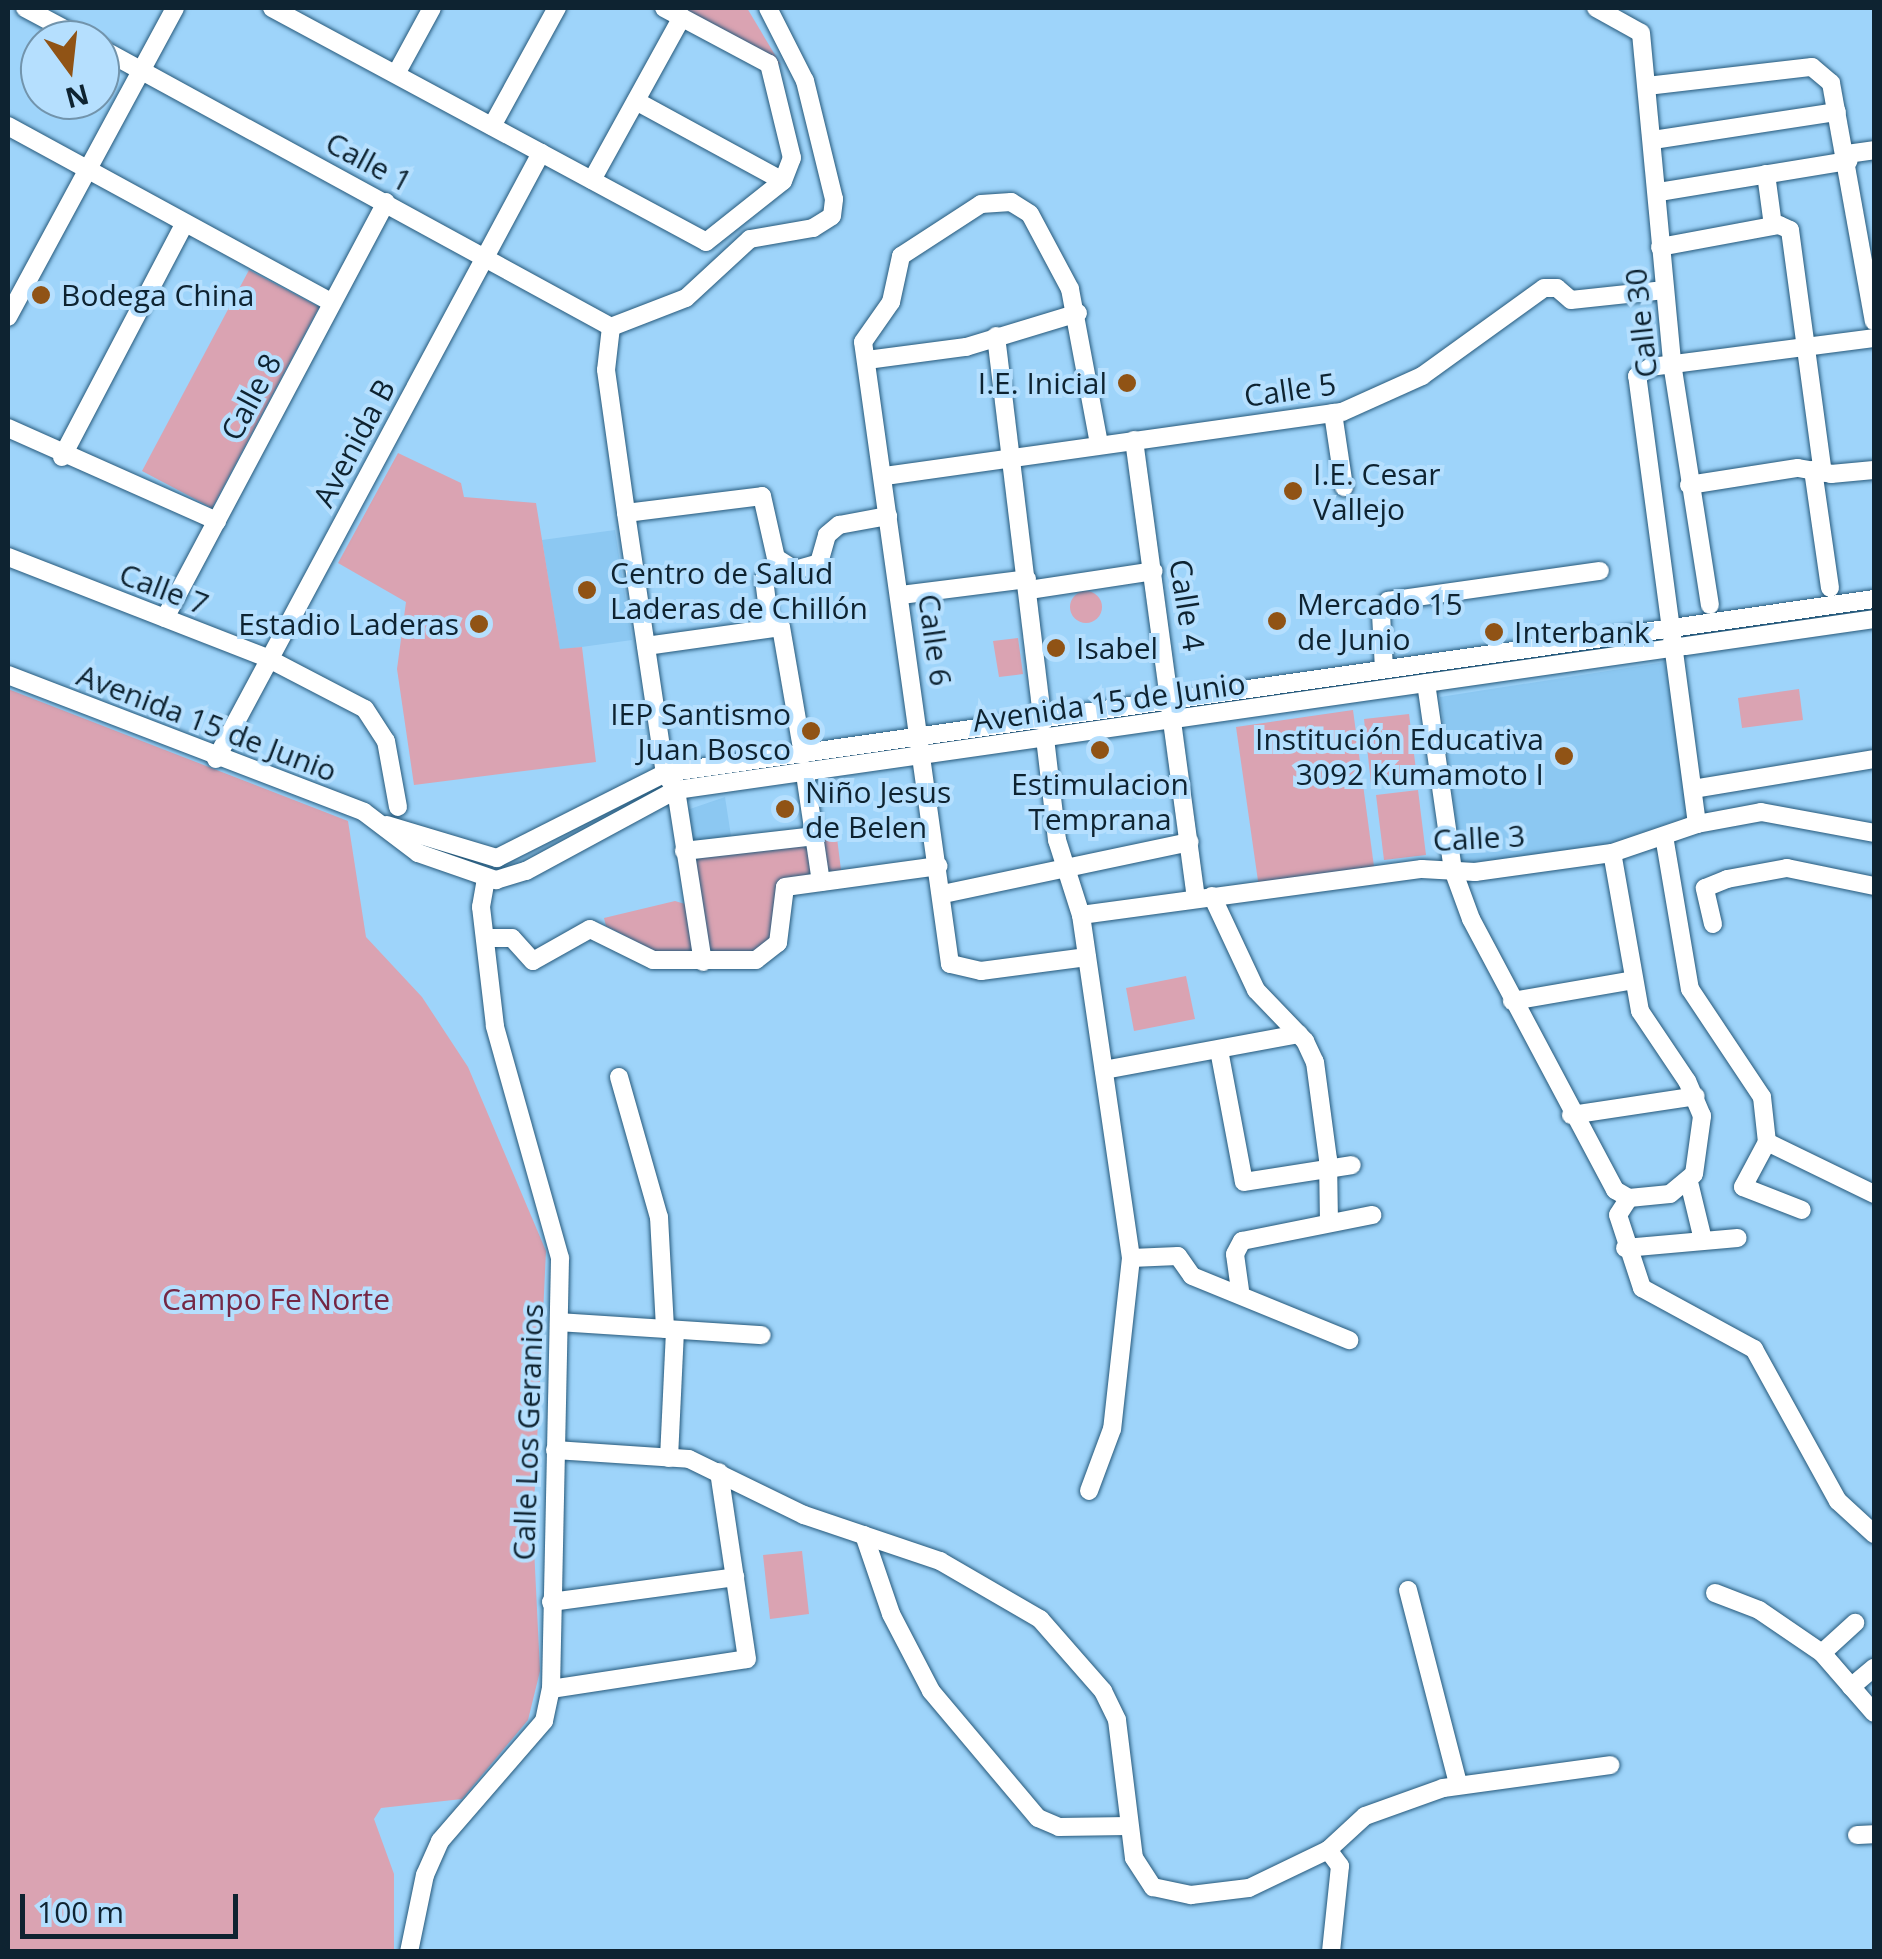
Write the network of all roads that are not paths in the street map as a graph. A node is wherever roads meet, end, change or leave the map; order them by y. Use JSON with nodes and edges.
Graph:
{"nodes":[{"id":1,"x":25,"y":8,"type":"edge"},
{"id":2,"x":175,"y":8,"type":"edge"},
{"id":3,"x":272,"y":8,"type":"edge"},
{"id":4,"x":432,"y":8,"type":"edge"},
{"id":5,"x":557,"y":8,"type":"edge"},
{"id":6,"x":664,"y":8,"type":"edge"},
{"id":7,"x":768,"y":8,"type":"edge"},
{"id":8,"x":1596,"y":8,"type":"edge"},
{"id":9,"x":301,"y":14,"type":"edge"},
{"id":10,"x":682,"y":17,"type":"junction"},
{"id":11,"x":48,"y":20,"type":"edge"},
{"id":12,"x":120,"y":59,"type":"edge"},
{"id":13,"x":141,"y":70,"type":"junction"},
{"id":14,"x":396,"y":74,"type":"junction"},
{"id":15,"x":1647,"y":86,"type":"junction"},
{"id":16,"x":636,"y":101,"type":"junction"},
{"id":17,"x":1837,"y":112,"type":"junction"},
{"id":18,"x":8,"y":126,"type":"edge"},
{"id":19,"x":492,"y":126,"type":"junction"},
{"id":20,"x":1653,"y":140,"type":"junction"},
{"id":21,"x":1874,"y":150,"type":"edge"},
{"id":22,"x":541,"y":153,"type":"junction"},
{"id":23,"x":1847,"y":157,"type":"junction"},
{"id":24,"x":88,"y":169,"type":"junction"},
{"id":25,"x":1766,"y":174,"type":"junction"},
{"id":26,"x":592,"y":180,"type":"junction"},
{"id":27,"x":783,"y":181,"type":"junction"},
{"id":28,"x":1659,"y":192,"type":"junction"},
{"id":29,"x":386,"y":202,"type":"junction"},
{"id":30,"x":185,"y":223,"type":"junction"},
{"id":31,"x":1774,"y":226,"type":"junction"},
{"id":32,"x":1660,"y":247,"type":"junction"},
{"id":33,"x":485,"y":257,"type":"junction"},
{"id":34,"x":1664,"y":290,"type":"junction"},
{"id":35,"x":332,"y":303,"type":"junction"},
{"id":36,"x":1078,"y":314,"type":"junction"},
{"id":37,"x":8,"y":317,"type":"edge"},
{"id":38,"x":1874,"y":321,"type":"edge"},
{"id":39,"x":610,"y":328,"type":"junction"},
{"id":40,"x":996,"y":336,"type":"junction"},
{"id":41,"x":1874,"y":338,"type":"edge"},
{"id":42,"x":1806,"y":345,"type":"junction"},
{"id":43,"x":867,"y":360,"type":"junction"},
{"id":44,"x":1672,"y":363,"type":"junction"},
{"id":45,"x":1332,"y":413,"type":"junction"},
{"id":46,"x":8,"y":428,"type":"edge"},
{"id":47,"x":1134,"y":440,"type":"junction"},
{"id":48,"x":1099,"y":444,"type":"junction"},
{"id":49,"x":1014,"y":456,"type":"junction"},
{"id":50,"x":62,"y":457,"type":"junction"},
{"id":51,"x":1874,"y":470,"type":"edge"},
{"id":52,"x":1818,"y":472,"type":"junction"},
{"id":53,"x":885,"y":476,"type":"junction"},
{"id":54,"x":1689,"y":485,"type":"junction"},
{"id":55,"x":1344,"y":487,"type":"dead end"},
{"id":56,"x":626,"y":513,"type":"junction"},
{"id":57,"x":888,"y":516,"type":"junction"},
{"id":58,"x":217,"y":521,"type":"junction"},
{"id":59,"x":8,"y":556,"type":"edge"},
{"id":60,"x":778,"y":560,"type":"junction"},
{"id":61,"x":1154,"y":570,"type":"junction"},
{"id":62,"x":1600,"y":571,"type":"dead end"},
{"id":63,"x":1028,"y":584,"type":"junction"},
{"id":64,"x":1830,"y":588,"type":"dead end"},
{"id":65,"x":901,"y":595,"type":"junction"},
{"id":66,"x":1874,"y":599,"type":"edge"},
{"id":67,"x":1710,"y":605,"type":"dead end"},
{"id":68,"x":166,"y":618,"type":"junction"},
{"id":69,"x":1874,"y":619,"type":"edge"},
{"id":70,"x":770,"y":626,"type":"junction"},
{"id":71,"x":1673,"y":639,"type":"junction"},
{"id":72,"x":646,"y":646,"type":"junction"},
{"id":73,"x":269,"y":660,"type":"junction"},
{"id":74,"x":1384,"y":669,"type":"junction"},
{"id":75,"x":8,"y":675,"type":"edge"},
{"id":76,"x":1426,"y":684,"type":"junction"},
{"id":77,"x":1175,"y":711,"type":"junction"},
{"id":78,"x":1044,"y":730,"type":"junction"},
{"id":79,"x":923,"y":748,"type":"junction"},
{"id":80,"x":216,"y":759,"type":"junction"},
{"id":81,"x":1874,"y":759,"type":"edge"},
{"id":82,"x":804,"y":764,"type":"junction"},
{"id":83,"x":664,"y":774,"type":"junction"},
{"id":84,"x":1693,"y":789,"type":"junction"},
{"id":85,"x":676,"y":790,"type":"junction"},
{"id":86,"x":398,"y":807,"type":"dead end"},
{"id":87,"x":387,"y":824,"type":"junction"},
{"id":88,"x":1697,"y":824,"type":"junction"},
{"id":89,"x":1874,"y":834,"type":"edge"},
{"id":90,"x":815,"y":836,"type":"junction"},
{"id":91,"x":1664,"y":836,"type":"junction"},
{"id":92,"x":1190,"y":842,"type":"junction"},
{"id":93,"x":684,"y":850,"type":"junction"},
{"id":94,"x":1612,"y":853,"type":"junction"},
{"id":95,"x":939,"y":866,"type":"junction"},
{"id":96,"x":1066,"y":870,"type":"junction"},
{"id":97,"x":1453,"y":870,"type":"junction"},
{"id":98,"x":486,"y":880,"type":"junction"},
{"id":99,"x":822,"y":882,"type":"junction"},
{"id":100,"x":1874,"y":886,"type":"edge"},
{"id":101,"x":943,"y":894,"type":"junction"},
{"id":102,"x":1204,"y":897,"type":"junction"},
{"id":103,"x":1081,"y":915,"type":"junction"},
{"id":104,"x":1713,"y":924,"type":"dead end"},
{"id":105,"x":486,"y":938,"type":"junction"},
{"id":106,"x":1086,"y":957,"type":"junction"},
{"id":107,"x":703,"y":962,"type":"junction"},
{"id":108,"x":1632,"y":980,"type":"junction"},
{"id":109,"x":1512,"y":1000,"type":"junction"},
{"id":110,"x":1299,"y":1034,"type":"junction"},
{"id":111,"x":1219,"y":1050,"type":"junction"},
{"id":112,"x":1104,"y":1070,"type":"junction"},
{"id":113,"x":619,"y":1078,"type":"dead end"},
{"id":114,"x":1696,"y":1096,"type":"junction"},
{"id":115,"x":1572,"y":1115,"type":"junction"},
{"id":116,"x":1766,"y":1142,"type":"junction"},
{"id":117,"x":1352,"y":1165,"type":"dead end"},
{"id":118,"x":1328,"y":1170,"type":"junction"},
{"id":119,"x":1689,"y":1182,"type":"junction"},
{"id":120,"x":1874,"y":1194,"type":"edge"},
{"id":121,"x":1629,"y":1198,"type":"junction"},
{"id":122,"x":1802,"y":1210,"type":"dead end"},
{"id":123,"x":1372,"y":1215,"type":"dead end"},
{"id":124,"x":1328,"y":1224,"type":"junction"},
{"id":125,"x":1738,"y":1238,"type":"dead end"},
{"id":126,"x":1703,"y":1240,"type":"junction"},
{"id":127,"x":1625,"y":1248,"type":"junction"},
{"id":128,"x":1131,"y":1258,"type":"junction"},
{"id":129,"x":1240,"y":1290,"type":"junction"},
{"id":130,"x":559,"y":1322,"type":"junction"},
{"id":131,"x":670,"y":1330,"type":"junction"},
{"id":132,"x":762,"y":1336,"type":"dead end"},
{"id":133,"x":1349,"y":1340,"type":"dead end"},
{"id":134,"x":555,"y":1450,"type":"junction"},
{"id":135,"x":669,"y":1458,"type":"junction"},
{"id":136,"x":719,"y":1472,"type":"junction"},
{"id":137,"x":1089,"y":1491,"type":"dead end"},
{"id":138,"x":1874,"y":1534,"type":"edge"},
{"id":139,"x":864,"y":1536,"type":"junction"},
{"id":140,"x":735,"y":1578,"type":"junction"},
{"id":141,"x":1408,"y":1590,"type":"dead end"},
{"id":142,"x":1715,"y":1593,"type":"dead end"},
{"id":143,"x":551,"y":1602,"type":"junction"},
{"id":144,"x":1854,"y":1623,"type":"dead end"},
{"id":145,"x":1822,"y":1653,"type":"junction"},
{"id":146,"x":1874,"y":1668,"type":"edge"},
{"id":147,"x":1851,"y":1686,"type":"junction"},
{"id":148,"x":551,"y":1689,"type":"junction"},
{"id":149,"x":1874,"y":1712,"type":"edge"},
{"id":150,"x":1610,"y":1765,"type":"dead end"},
{"id":151,"x":1458,"y":1784,"type":"junction"},
{"id":152,"x":1128,"y":1826,"type":"junction"},
{"id":153,"x":1328,"y":1850,"type":"junction"},
{"id":154,"x":409,"y":1952,"type":"edge"},
{"id":155,"x":1331,"y":1952,"type":"edge"}],
"edges":[{"from":1,"to":11,"type":"street"},
{"from":2,"to":13,"type":"street"},
{"from":3,"to":9,"type":"street"},
{"from":4,"to":14,"type":"street"},
{"from":5,"to":19,"type":"street"},
{"from":6,"to":10,"type":"street"},
{"from":7,"to":39,"type":"street"},
{"from":8,"to":15,"type":"street","name":"Calle 30"},
{"from":9,"to":14,"type":"street"},
{"from":10,"to":16,"type":"street"},
{"from":10,"to":27,"type":"street"},
{"from":12,"to":13,"type":"street","name":"Calle 1"},
{"from":13,"to":24,"type":"street"},
{"from":13,"to":29,"type":"street","name":"Calle 1"},
{"from":14,"to":19,"type":"street"},
{"from":15,"to":17,"type":"street"},
{"from":15,"to":20,"type":"street","name":"Calle 30"},
{"from":16,"to":26,"type":"street"},
{"from":16,"to":27,"type":"street"},
{"from":17,"to":20,"type":"street"},
{"from":17,"to":23,"type":"street"},
{"from":18,"to":24,"type":"street"},
{"from":19,"to":22,"type":"street"},
{"from":20,"to":28,"type":"street","name":"Calle 30"},
{"from":21,"to":23,"type":"street"},
{"from":22,"to":26,"type":"street"},
{"from":22,"to":33,"type":"street","name":"Avenida B"},
{"from":23,"to":25,"type":"street"},
{"from":23,"to":38,"type":"street"},
{"from":24,"to":30,"type":"street"},
{"from":24,"to":37,"type":"street"},
{"from":25,"to":28,"type":"street"},
{"from":25,"to":31,"type":"street"},
{"from":26,"to":27,"type":"street"},
{"from":28,"to":32,"type":"street","name":"Calle 30"},
{"from":29,"to":33,"type":"street","name":"Calle 1"},
{"from":29,"to":35,"type":"street","name":"Calle 8"},
{"from":30,"to":35,"type":"street"},
{"from":30,"to":50,"type":"street"},
{"from":31,"to":32,"type":"street"},
{"from":31,"to":42,"type":"street"},
{"from":32,"to":34,"type":"street","name":"Calle 30"},
{"from":33,"to":39,"type":"street","name":"Calle 1"},
{"from":33,"to":73,"type":"street","name":"Avenida B"},
{"from":34,"to":44,"type":"street","name":"Calle 30"},
{"from":34,"to":45,"type":"street","name":"Calle 5"},
{"from":35,"to":58,"type":"street","name":"Calle 8"},
{"from":36,"to":40,"type":"street"},
{"from":36,"to":43,"type":"street","name":"Calle 6"},
{"from":36,"to":48,"type":"street"},
{"from":39,"to":56,"type":"street"},
{"from":40,"to":43,"type":"street"},
{"from":40,"to":49,"type":"street"},
{"from":41,"to":42,"type":"street"},
{"from":42,"to":44,"type":"street"},
{"from":42,"to":52,"type":"street"},
{"from":43,"to":53,"type":"street","name":"Calle 6"},
{"from":44,"to":54,"type":"street","name":"Calle 30"},
{"from":44,"to":71,"type":"street"},
{"from":45,"to":47,"type":"street","name":"Calle 5"},
{"from":45,"to":55,"type":"street"},
{"from":46,"to":50,"type":"street"},
{"from":47,"to":48,"type":"street","name":"Calle 5"},
{"from":47,"to":61,"type":"street","name":"Calle 4"},
{"from":48,"to":49,"type":"street","name":"Calle 5"},
{"from":49,"to":53,"type":"street","name":"Calle 5"},
{"from":49,"to":63,"type":"street"},
{"from":50,"to":58,"type":"street"},
{"from":51,"to":52,"type":"street"},
{"from":52,"to":54,"type":"street"},
{"from":52,"to":64,"type":"street"},
{"from":53,"to":57,"type":"street","name":"Calle 6"},
{"from":54,"to":67,"type":"street","name":"Calle 30"},
{"from":56,"to":60,"type":"street"},
{"from":56,"to":72,"type":"street"},
{"from":57,"to":60,"type":"street"},
{"from":57,"to":65,"type":"street","name":"Calle 6"},
{"from":58,"to":68,"type":"street","name":"Calle 8"},
{"from":59,"to":68,"type":"street","name":"Calle 7"},
{"from":60,"to":70,"type":"street"},
{"from":61,"to":63,"type":"street"},
{"from":61,"to":77,"type":"street","name":"Calle 4"},
{"from":62,"to":74,"type":"street"},
{"from":63,"to":65,"type":"street"},
{"from":63,"to":78,"type":"street"},
{"from":65,"to":79,"type":"street","name":"Calle 6"},
{"from":66,"to":71,"type":"street","name":"Avenida 15 de Junio"},
{"from":68,"to":73,"type":"street","name":"Calle 7"},
{"from":69,"to":71,"type":"street","name":"Avenida 15 de Junio"},
{"from":70,"to":72,"type":"street"},
{"from":70,"to":82,"type":"street"},
{"from":71,"to":74,"type":"street","name":"Avenida 15 de Junio"},
{"from":71,"to":76,"type":"street","name":"Avenida 15 de Junio"},
{"from":71,"to":84,"type":"street"},
{"from":72,"to":83,"type":"street"},
{"from":73,"to":80,"type":"street","name":"Avenida B"},
{"from":73,"to":86,"type":"street","name":"Calle 7"},
{"from":74,"to":77,"type":"street","name":"Avenida 15 de Junio"},
{"from":75,"to":80,"type":"street","name":"Avenida 15 de Junio"},
{"from":76,"to":77,"type":"street","name":"Avenida 15 de Junio"},
{"from":76,"to":97,"type":"street"},
{"from":77,"to":78,"type":"street","name":"Avenida 15 de Junio"},
{"from":77,"to":92,"type":"street","name":"Calle 4"},
{"from":78,"to":79,"type":"street","name":"Avenida 15 de Junio"},
{"from":78,"to":96,"type":"street"},
{"from":79,"to":82,"type":"street","name":"Avenida 15 de Junio"},
{"from":79,"to":95,"type":"street","name":"Calle 6"},
{"from":80,"to":87,"type":"street","name":"Avenida 15 de Junio"},
{"from":81,"to":84,"type":"street"},
{"from":82,"to":83,"type":"street","name":"Avenida 15 de Junio"},
{"from":82,"to":85,"type":"street","name":"Avenida 15 de Junio"},
{"from":82,"to":90,"type":"street"},
{"from":83,"to":85,"type":"street"},
{"from":83,"to":87,"type":"street","name":"Avenida 15 de Junio"},
{"from":84,"to":88,"type":"street"},
{"from":85,"to":93,"type":"street"},
{"from":85,"to":98,"type":"street","name":"Avenida 15 de Junio"},
{"from":87,"to":98,"type":"street","name":"Avenida 15 de Junio"},
{"from":88,"to":89,"type":"street","name":"Calle 3"},
{"from":88,"to":91,"type":"street","name":"Calle 3"},
{"from":90,"to":93,"type":"street"},
{"from":90,"to":99,"type":"street"},
{"from":91,"to":94,"type":"street","name":"Calle 3"},
{"from":91,"to":116,"type":"street"},
{"from":92,"to":96,"type":"street"},
{"from":92,"to":102,"type":"street","name":"Calle 4"},
{"from":93,"to":107,"type":"street"},
{"from":94,"to":97,"type":"street","name":"Calle 3"},
{"from":94,"to":108,"type":"street"},
{"from":95,"to":99,"type":"street"},
{"from":95,"to":101,"type":"street","name":"Calle 6"},
{"from":96,"to":101,"type":"street"},
{"from":96,"to":103,"type":"street"},
{"from":97,"to":102,"type":"street","name":"Calle 3"},
{"from":97,"to":109,"type":"street"},
{"from":98,"to":105,"type":"street","name":"Calle Los Geranios"},
{"from":99,"to":107,"type":"street"},
{"from":100,"to":104,"type":"street"},
{"from":101,"to":106,"type":"street","name":"Calle 6"},
{"from":102,"to":103,"type":"street","name":"Calle 3"},
{"from":102,"to":110,"type":"street","name":"Calle 4"},
{"from":103,"to":106,"type":"street"},
{"from":105,"to":107,"type":"street"},
{"from":105,"to":130,"type":"street","name":"Calle Los Geranios"},
{"from":106,"to":112,"type":"street"},
{"from":108,"to":109,"type":"street"},
{"from":108,"to":114,"type":"street"},
{"from":109,"to":115,"type":"street"},
{"from":110,"to":111,"type":"street"},
{"from":110,"to":118,"type":"street"},
{"from":111,"to":112,"type":"street"},
{"from":111,"to":118,"type":"street"},
{"from":112,"to":128,"type":"street"},
{"from":113,"to":131,"type":"street"},
{"from":114,"to":115,"type":"street"},
{"from":114,"to":119,"type":"street"},
{"from":115,"to":121,"type":"street"},
{"from":116,"to":120,"type":"street"},
{"from":116,"to":122,"type":"street"},
{"from":117,"to":118,"type":"street"},
{"from":118,"to":124,"type":"street"},
{"from":119,"to":121,"type":"street"},
{"from":119,"to":126,"type":"street"},
{"from":121,"to":127,"type":"street"},
{"from":123,"to":124,"type":"street"},
{"from":124,"to":129,"type":"street"},
{"from":125,"to":126,"type":"street"},
{"from":126,"to":127,"type":"street"},
{"from":127,"to":138,"type":"street"},
{"from":128,"to":129,"type":"street"},
{"from":128,"to":137,"type":"street"},
{"from":129,"to":133,"type":"street"},
{"from":130,"to":131,"type":"street"},
{"from":130,"to":134,"type":"street","name":"Calle Los Geranios"},
{"from":131,"to":132,"type":"street"},
{"from":131,"to":135,"type":"street"},
{"from":134,"to":135,"type":"street"},
{"from":134,"to":143,"type":"street","name":"Calle Los Geranios"},
{"from":135,"to":136,"type":"street"},
{"from":136,"to":139,"type":"street"},
{"from":136,"to":140,"type":"street"},
{"from":139,"to":152,"type":"street"},
{"from":139,"to":152,"type":"street"},
{"from":140,"to":143,"type":"street"},
{"from":140,"to":148,"type":"street"},
{"from":141,"to":151,"type":"street"},
{"from":142,"to":145,"type":"street"},
{"from":143,"to":148,"type":"street","name":"Calle Los Geranios"},
{"from":144,"to":145,"type":"street"},
{"from":145,"to":147,"type":"street"},
{"from":146,"to":147,"type":"street"},
{"from":147,"to":149,"type":"street"},
{"from":148,"to":154,"type":"street","name":"Calle Los Geranios"},
{"from":150,"to":151,"type":"street"},
{"from":151,"to":153,"type":"street"},
{"from":152,"to":153,"type":"street"},
{"from":153,"to":155,"type":"street"}]}
